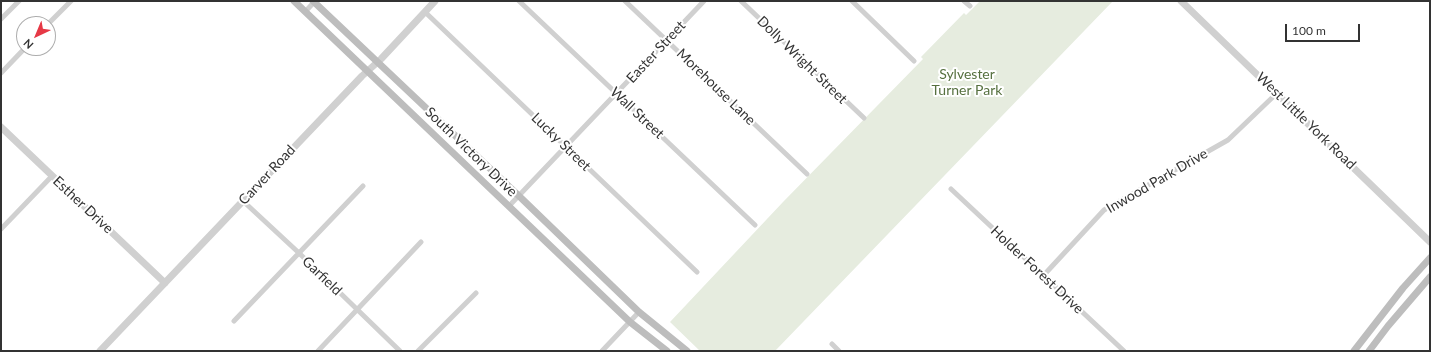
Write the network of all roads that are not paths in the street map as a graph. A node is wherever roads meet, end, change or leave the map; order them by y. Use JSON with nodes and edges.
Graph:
{"nodes":[{"id":1,"x":19,"y":1,"type":"edge"},
{"id":2,"x":71,"y":1,"type":"edge"},
{"id":3,"x":294,"y":1,"type":"edge"},
{"id":4,"x":314,"y":1,"type":"edge"},
{"id":5,"x":435,"y":1,"type":"edge"},
{"id":6,"x":519,"y":1,"type":"edge"},
{"id":7,"x":625,"y":1,"type":"edge"},
{"id":8,"x":704,"y":1,"type":"edge"},
{"id":9,"x":741,"y":1,"type":"edge"},
{"id":10,"x":852,"y":1,"type":"edge"},
{"id":11,"x":964,"y":1,"type":"edge"},
{"id":12,"x":1181,"y":1,"type":"edge"},
{"id":13,"x":970,"y":6,"type":"dead end"},
{"id":14,"x":305,"y":12,"type":"junction"},
{"id":15,"x":425,"y":12,"type":"junction"},
{"id":16,"x":56,"y":16,"type":"edge"},
{"id":17,"x":1,"y":20,"type":"edge"},
{"id":18,"x":667,"y":40,"type":"junction"},
{"id":19,"x":17,"y":56,"type":"edge"},
{"id":20,"x":914,"y":61,"type":"dead end"},
{"id":21,"x":378,"y":62,"type":"junction"},
{"id":22,"x":367,"y":71,"type":"junction"},
{"id":23,"x":1,"y":73,"type":"edge"},
{"id":24,"x":617,"y":94,"type":"junction"},
{"id":25,"x":1276,"y":94,"type":"junction"},
{"id":26,"x":864,"y":118,"type":"dead end"},
{"id":27,"x":1,"y":127,"type":"edge"},
{"id":28,"x":450,"y":130,"type":"junction"},
{"id":29,"x":440,"y":141,"type":"junction"},
{"id":30,"x":566,"y":146,"type":"junction"},
{"id":31,"x":807,"y":174,"type":"dead end"},
{"id":32,"x":52,"y":176,"type":"junction"},
{"id":33,"x":363,"y":186,"type":"dead end"},
{"id":34,"x":951,"y":189,"type":"dead end"},
{"id":35,"x":519,"y":196,"type":"junction"},
{"id":36,"x":243,"y":201,"type":"junction"},
{"id":37,"x":509,"y":206,"type":"junction"},
{"id":38,"x":755,"y":225,"type":"dead end"},
{"id":39,"x":1,"y":229,"type":"edge"},
{"id":40,"x":421,"y":242,"type":"dead end"},
{"id":41,"x":1430,"y":242,"type":"edge"},
{"id":42,"x":299,"y":253,"type":"junction"},
{"id":43,"x":1430,"y":258,"type":"edge"},
{"id":44,"x":697,"y":272,"type":"dead end"},
{"id":45,"x":1043,"y":276,"type":"junction"},
{"id":46,"x":1430,"y":277,"type":"edge"},
{"id":47,"x":165,"y":283,"type":"junction"},
{"id":48,"x":476,"y":293,"type":"dead end"},
{"id":49,"x":358,"y":310,"type":"junction"},
{"id":50,"x":639,"y":312,"type":"junction"},
{"id":51,"x":234,"y":321,"type":"dead end"},
{"id":52,"x":1377,"y":321,"type":"junction"},
{"id":53,"x":630,"y":322,"type":"junction"},
{"id":54,"x":1388,"y":326,"type":"junction"},
{"id":55,"x":832,"y":344,"type":"dead end"},
{"id":56,"x":100,"y":351,"type":"edge"},
{"id":57,"x":318,"y":351,"type":"edge"},
{"id":58,"x":400,"y":351,"type":"edge"},
{"id":59,"x":418,"y":351,"type":"edge"},
{"id":60,"x":602,"y":351,"type":"edge"},
{"id":61,"x":667,"y":351,"type":"edge"},
{"id":62,"x":687,"y":351,"type":"edge"},
{"id":63,"x":839,"y":351,"type":"edge"},
{"id":64,"x":1124,"y":351,"type":"edge"},
{"id":65,"x":1354,"y":351,"type":"edge"},
{"id":66,"x":1369,"y":351,"type":"edge"}],
"edges":[{"from":1,"to":17,"type":"street"},
{"from":2,"to":16,"type":"street"},
{"from":3,"to":14,"type":"main road","name":"South Victory Drive"},
{"from":4,"to":14,"type":"street"},
{"from":4,"to":21,"type":"main road","name":"South Victory Drive"},
{"from":5,"to":15,"type":"street","name":"Carver Road"},
{"from":6,"to":24,"type":"street","name":"Wall Street"},
{"from":7,"to":18,"type":"street","name":"Morehouse Lane"},
{"from":8,"to":18,"type":"street","name":"Easter Street"},
{"from":9,"to":26,"type":"street","name":"Dolly Wright Street"},
{"from":10,"to":20,"type":"street"},
{"from":11,"to":13,"type":"street"},
{"from":12,"to":25,"type":"street","name":"West Little York Road"},
{"from":14,"to":22,"type":"main road","name":"South Victory Drive"},
{"from":15,"to":21,"type":"street","name":"Carver Road"},
{"from":15,"to":30,"type":"street","name":"Lucky Street"},
{"from":18,"to":24,"type":"street","name":"Easter Street"},
{"from":18,"to":31,"type":"street","name":"Morehouse Lane"},
{"from":19,"to":23,"type":"street"},
{"from":21,"to":22,"type":"street","name":"Carver Road"},
{"from":21,"to":28,"type":"main road","name":"South Victory Drive"},
{"from":22,"to":29,"type":"main road","name":"South Victory Drive"},
{"from":22,"to":36,"type":"street","name":"Carver Road"},
{"from":24,"to":30,"type":"street","name":"Easter Street"},
{"from":24,"to":38,"type":"street","name":"Wall Street"},
{"from":25,"to":41,"type":"street","name":"West Little York Road"},
{"from":25,"to":45,"type":"street","name":"Inwood Park Drive"},
{"from":27,"to":32,"type":"street","name":"Esther Drive"},
{"from":28,"to":29,"type":"main road"},
{"from":28,"to":35,"type":"main road","name":"South Victory Drive"},
{"from":29,"to":37,"type":"main road","name":"South Victory Drive"},
{"from":30,"to":35,"type":"street","name":"Easter Street"},
{"from":30,"to":44,"type":"street","name":"Lucky Street"},
{"from":32,"to":39,"type":"street"},
{"from":32,"to":47,"type":"street","name":"Esther Drive"},
{"from":33,"to":42,"type":"street"},
{"from":34,"to":45,"type":"street","name":"Holder Forest Drive"},
{"from":35,"to":37,"type":"street","name":"Easter Street"},
{"from":35,"to":50,"type":"main road","name":"South Victory Drive"},
{"from":36,"to":42,"type":"street","name":"Garfield"},
{"from":36,"to":47,"type":"street","name":"Carver Road"},
{"from":37,"to":53,"type":"main road","name":"South Victory Drive"},
{"from":40,"to":49,"type":"street"},
{"from":42,"to":49,"type":"street","name":"Garfield"},
{"from":42,"to":51,"type":"street"},
{"from":43,"to":52,"type":"main road"},
{"from":45,"to":64,"type":"street","name":"Holder Forest Drive"},
{"from":46,"to":54,"type":"main road"},
{"from":47,"to":56,"type":"street","name":"Carver Road"},
{"from":48,"to":59,"type":"street"},
{"from":49,"to":57,"type":"street"},
{"from":49,"to":58,"type":"street","name":"Garfield"},
{"from":50,"to":53,"type":"street"},
{"from":50,"to":62,"type":"main road","name":"South Victory Drive"},
{"from":52,"to":54,"type":"main road"},
{"from":52,"to":65,"type":"main road"},
{"from":53,"to":60,"type":"street"},
{"from":53,"to":61,"type":"main road","name":"South Victory Drive"},
{"from":54,"to":66,"type":"main road"},
{"from":55,"to":63,"type":"street"}]}
